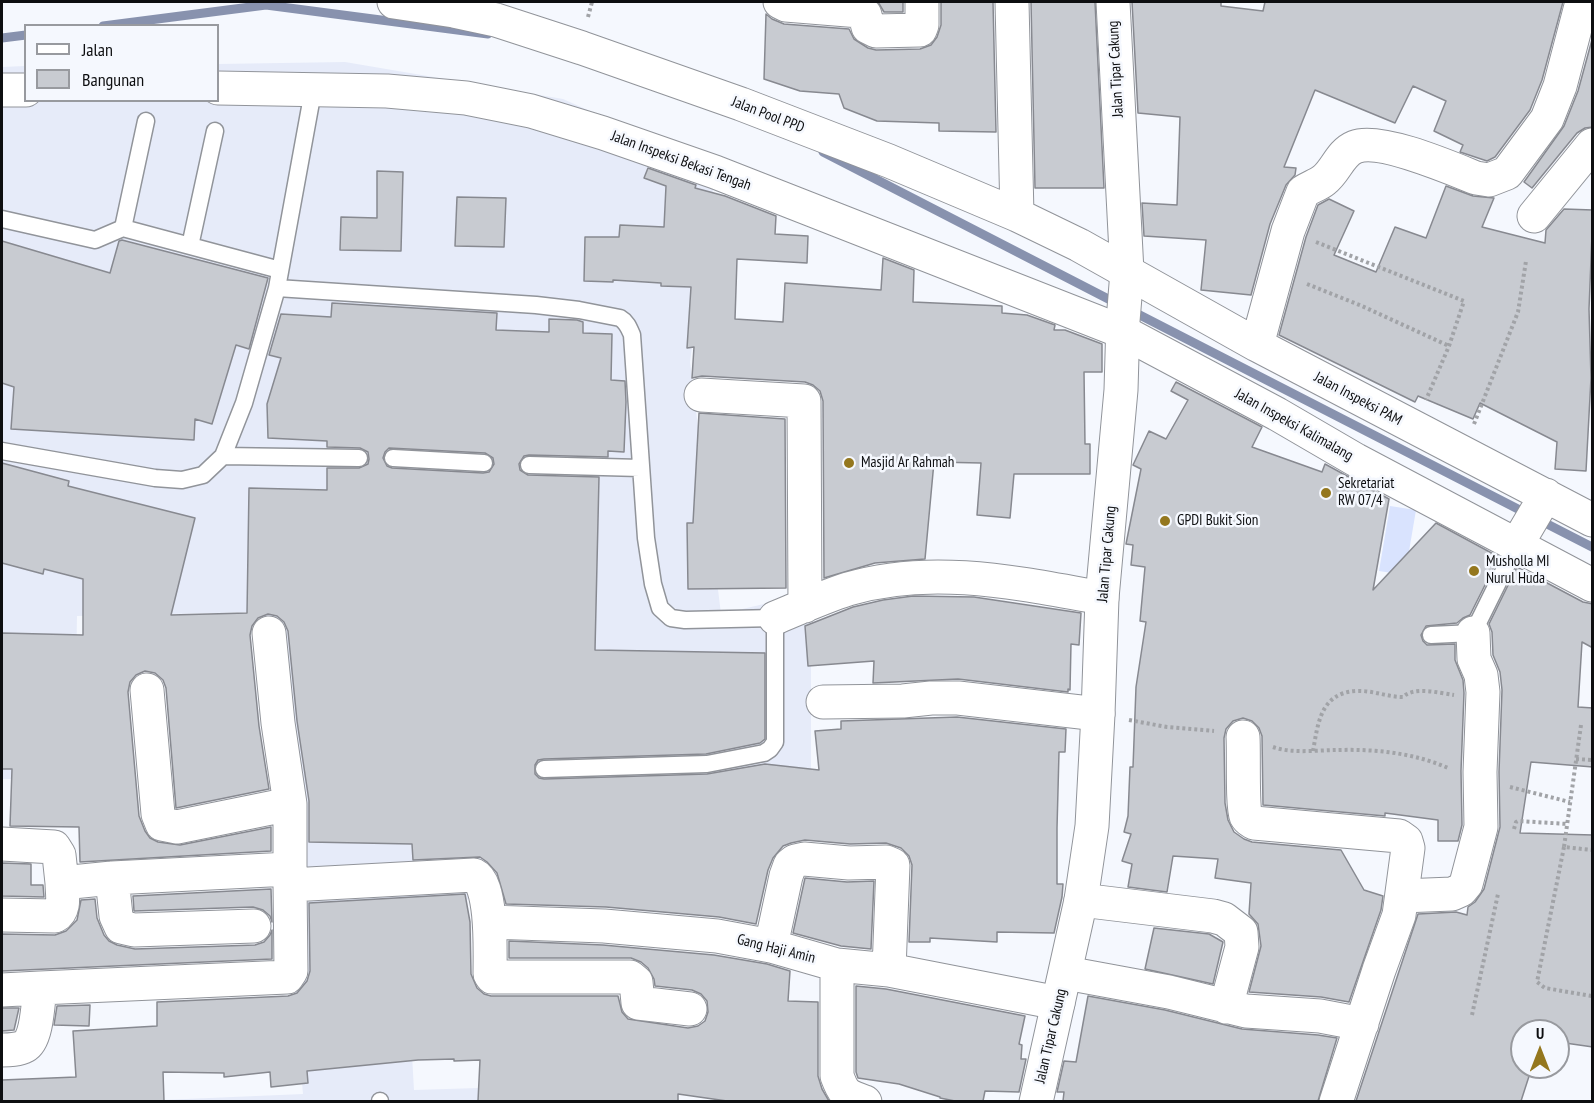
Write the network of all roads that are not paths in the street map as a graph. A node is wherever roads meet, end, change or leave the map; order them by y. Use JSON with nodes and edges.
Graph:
{"nodes":[{"id":1,"x":394,"y":2,"type":"edge"},
{"id":2,"x":780,"y":2,"type":"edge"},
{"id":3,"x":922,"y":2,"type":"edge"},
{"id":4,"x":1012,"y":2,"type":"edge"},
{"id":5,"x":1113,"y":2,"type":"edge"},
{"id":6,"x":1582,"y":2,"type":"edge"},
{"id":7,"x":219,"y":88,"type":"edge"},
{"id":8,"x":2,"y":90,"type":"edge"},
{"id":9,"x":24,"y":90,"type":"edge"},
{"id":10,"x":313,"y":91,"type":"junction"},
{"id":11,"x":146,"y":122,"type":"dead end"},
{"id":12,"x":215,"y":131,"type":"dead end"},
{"id":13,"x":1593,"y":145,"type":"edge"},
{"id":14,"x":1017,"y":215,"type":"junction"},
{"id":15,"x":1534,"y":216,"type":"dead end"},
{"id":16,"x":2,"y":219,"type":"edge"},
{"id":17,"x":123,"y":228,"type":"junction"},
{"id":18,"x":190,"y":246,"type":"junction"},
{"id":19,"x":280,"y":270,"type":"junction"},
{"id":20,"x":1127,"y":277,"type":"junction"},
{"id":21,"x":277,"y":288,"type":"junction"},
{"id":22,"x":1123,"y":326,"type":"junction"},
{"id":23,"x":1257,"y":345,"type":"junction"},
{"id":24,"x":701,"y":395,"type":"dead end"},
{"id":25,"x":2,"y":451,"type":"edge"},
{"id":26,"x":224,"y":456,"type":"junction"},
{"id":27,"x":359,"y":458,"type":"dead end"},
{"id":28,"x":393,"y":458,"type":"dead end"},
{"id":29,"x":484,"y":463,"type":"dead end"},
{"id":30,"x":529,"y":465,"type":"dead end"},
{"id":31,"x":640,"y":468,"type":"junction"},
{"id":32,"x":1544,"y":499,"type":"junction"},
{"id":33,"x":1593,"y":520,"type":"edge"},
{"id":34,"x":1518,"y":543,"type":"junction"},
{"id":35,"x":1593,"y":585,"type":"edge"},
{"id":36,"x":1102,"y":598,"type":"junction"},
{"id":37,"x":805,"y":606,"type":"junction"},
{"id":38,"x":775,"y":618,"type":"junction"},
{"id":39,"x":269,"y":633,"type":"dead end"},
{"id":40,"x":1431,"y":635,"type":"dead end"},
{"id":41,"x":1474,"y":646,"type":"junction"},
{"id":42,"x":147,"y":690,"type":"dead end"},
{"id":43,"x":823,"y":702,"type":"dead end"},
{"id":44,"x":1098,"y":714,"type":"junction"},
{"id":45,"x":1244,"y":737,"type":"road end"},
{"id":46,"x":544,"y":769,"type":"dead end"},
{"id":47,"x":290,"y":804,"type":"junction"},
{"id":48,"x":2,"y":844,"type":"edge"},
{"id":49,"x":289,"y":877,"type":"junction"},
{"id":50,"x":112,"y":878,"type":"junction"},
{"id":51,"x":62,"y":883,"type":"junction"},
{"id":52,"x":1402,"y":896,"type":"junction"},
{"id":53,"x":1081,"y":900,"type":"junction"},
{"id":54,"x":2,"y":915,"type":"edge"},
{"id":55,"x":490,"y":922,"type":"junction"},
{"id":56,"x":254,"y":926,"type":"dead end"},
{"id":57,"x":771,"y":946,"type":"junction"},
{"id":58,"x":837,"y":965,"type":"junction"},
{"id":59,"x":889,"y":970,"type":"junction"},
{"id":60,"x":40,"y":988,"type":"junction"},
{"id":61,"x":1062,"y":988,"type":"junction"},
{"id":62,"x":2,"y":990,"type":"edge"},
{"id":63,"x":1226,"y":1006,"type":"junction"},
{"id":64,"x":690,"y":1009,"type":"dead end"},
{"id":65,"x":1362,"y":1024,"type":"junction"},
{"id":66,"x":2,"y":1050,"type":"edge"},
{"id":67,"x":865,"y":1101,"type":"edge"},
{"id":68,"x":1036,"y":1101,"type":"edge"},
{"id":69,"x":1336,"y":1101,"type":"edge"}],
"edges":[{"from":1,"to":14,"type":"street","name":"Jalan Pool PPD"},
{"from":2,"to":3,"type":"street"},
{"from":4,"to":14,"type":"street"},
{"from":5,"to":20,"type":"street","name":"Jalan Tipar Cakung"},
{"from":6,"to":23,"type":"street"},
{"from":7,"to":10,"type":"street","name":"Jalan Inspeksi Bekasi Tengah"},
{"from":8,"to":9,"type":"street"},
{"from":10,"to":19,"type":"lane"},
{"from":10,"to":22,"type":"street","name":"Jalan Inspeksi Bekasi Tengah"},
{"from":11,"to":17,"type":"lane"},
{"from":12,"to":18,"type":"lane"},
{"from":13,"to":15,"type":"street"},
{"from":14,"to":20,"type":"street","name":"Jalan Pool PPD"},
{"from":16,"to":17,"type":"lane"},
{"from":17,"to":18,"type":"lane"},
{"from":18,"to":19,"type":"lane"},
{"from":19,"to":21,"type":"lane"},
{"from":20,"to":22,"type":"street","name":"Jalan Tipar Cakung"},
{"from":20,"to":23,"type":"street","name":"Jalan Inspeksi PAM"},
{"from":21,"to":26,"type":"lane"},
{"from":21,"to":31,"type":"lane"},
{"from":22,"to":34,"type":"street","name":"Jalan Inspeksi Kalimalang"},
{"from":22,"to":36,"type":"street","name":"Jalan Tipar Cakung"},
{"from":23,"to":32,"type":"street","name":"Jalan Inspeksi PAM"},
{"from":24,"to":37,"type":"street"},
{"from":25,"to":26,"type":"lane"},
{"from":26,"to":27,"type":"lane"},
{"from":28,"to":29,"type":"lane"},
{"from":30,"to":31,"type":"lane"},
{"from":31,"to":38,"type":"lane"},
{"from":32,"to":33,"type":"street","name":"Jalan Inspeksi PAM"},
{"from":32,"to":34,"type":"street"},
{"from":34,"to":35,"type":"street","name":"Jalan Inspeksi Kalimalang"},
{"from":34,"to":41,"type":"lane"},
{"from":36,"to":37,"type":"street"},
{"from":36,"to":44,"type":"street","name":"Jalan Tipar Cakung"},
{"from":37,"to":38,"type":"street"},
{"from":38,"to":46,"type":"lane"},
{"from":39,"to":47,"type":"street"},
{"from":40,"to":41,"type":"lane"},
{"from":41,"to":52,"type":"street"},
{"from":42,"to":47,"type":"street"},
{"from":43,"to":44,"type":"street"},
{"from":44,"to":53,"type":"street","name":"Jalan Tipar Cakung"},
{"from":45,"to":52,"type":"street"},
{"from":47,"to":49,"type":"street"},
{"from":48,"to":51,"type":"street"},
{"from":49,"to":50,"type":"street"},
{"from":49,"to":55,"type":"street"},
{"from":49,"to":60,"type":"street"},
{"from":50,"to":51,"type":"street"},
{"from":50,"to":56,"type":"street"},
{"from":51,"to":54,"type":"street"},
{"from":52,"to":65,"type":"street"},
{"from":53,"to":61,"type":"street","name":"Jalan Tipar Cakung"},
{"from":53,"to":63,"type":"street"},
{"from":55,"to":57,"type":"street","name":"Gang Haji Amin"},
{"from":55,"to":64,"type":"street"},
{"from":57,"to":58,"type":"street","name":"Gang Haji Amin"},
{"from":57,"to":59,"type":"street"},
{"from":58,"to":59,"type":"street","name":"Gang Haji Amin"},
{"from":58,"to":67,"type":"street"},
{"from":59,"to":61,"type":"street","name":"Gang Haji Amin"},
{"from":60,"to":62,"type":"street"},
{"from":60,"to":66,"type":"street"},
{"from":61,"to":63,"type":"street","name":"Gang Haji Amin"},
{"from":61,"to":68,"type":"street","name":"Jalan Tipar Cakung"},
{"from":63,"to":65,"type":"street","name":"Gang Haji Amin"},
{"from":65,"to":69,"type":"street"}]}
